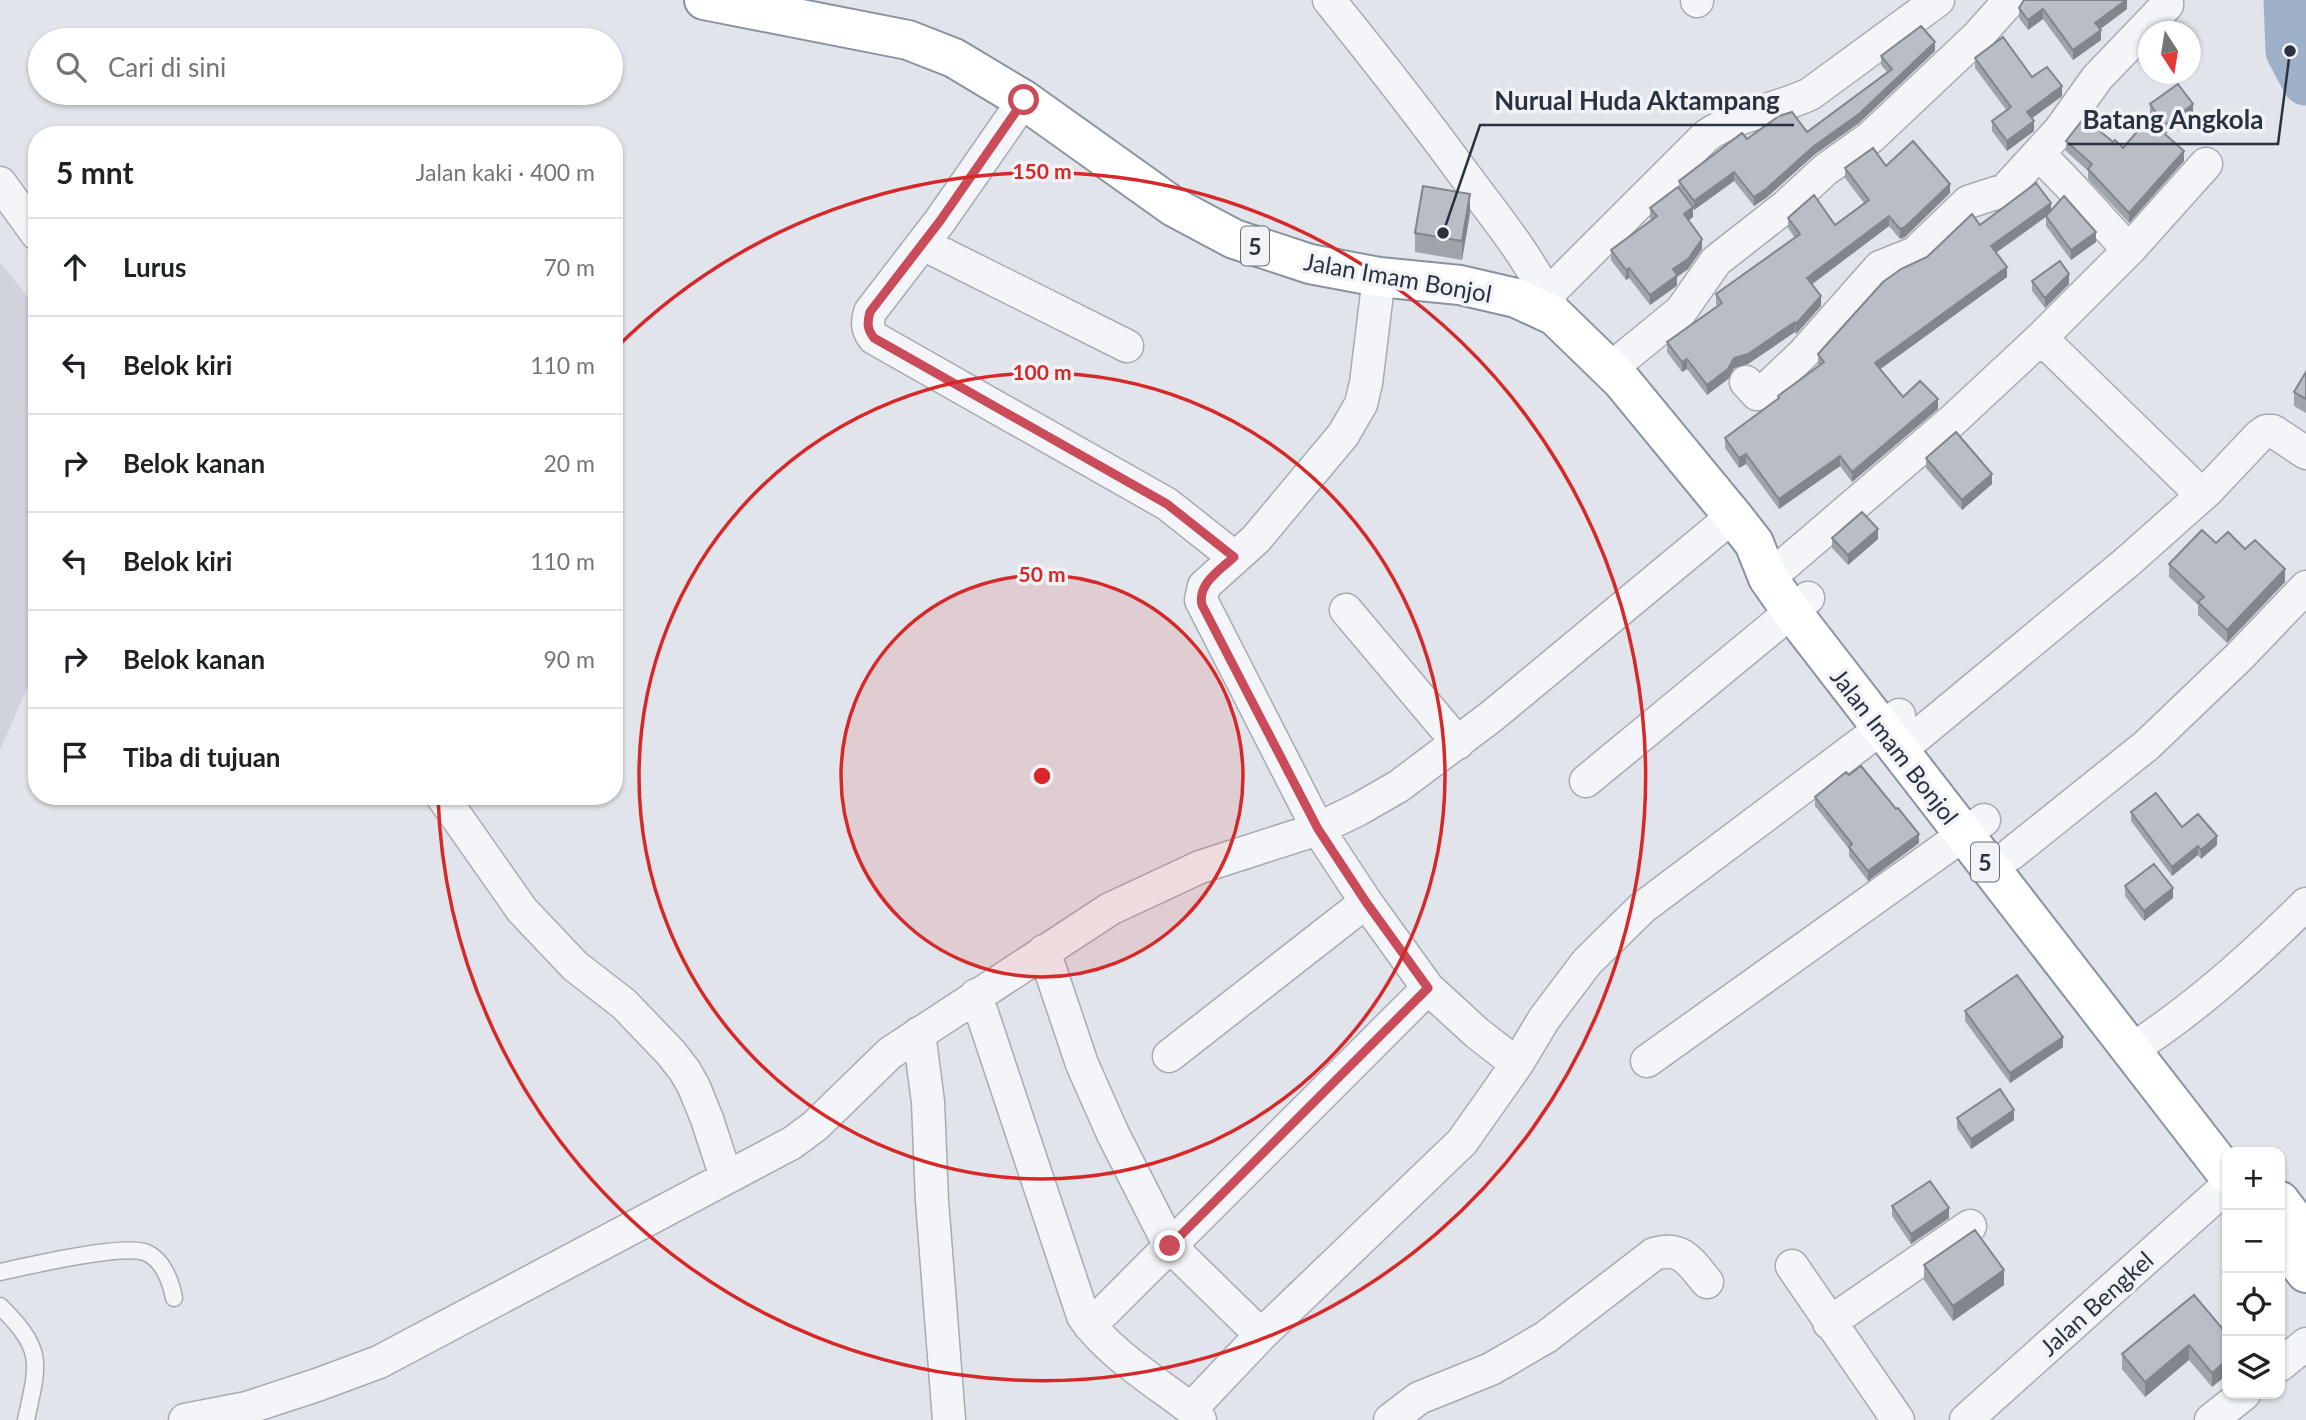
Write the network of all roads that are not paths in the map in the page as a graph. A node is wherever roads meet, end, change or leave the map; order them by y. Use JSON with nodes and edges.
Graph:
{"nodes":[{"id":1,"x":704,"y":0,"type":"edge"},
{"id":2,"x":1328,"y":0,"type":"edge"},
{"id":3,"x":1938,"y":0,"type":"edge"},
{"id":4,"x":2010,"y":0,"type":"edge"},
{"id":5,"x":2167,"y":0,"type":"edge"},
{"id":6,"x":1024,"y":100,"type":"junction"},
{"id":7,"x":2039,"y":155,"type":"junction"},
{"id":8,"x":2206,"y":164,"type":"dead end"},
{"id":9,"x":0,"y":184,"type":"edge"},
{"id":10,"x":28,"y":222,"type":"edge"},
{"id":11,"x":923,"y":244,"type":"junction"},
{"id":12,"x":2129,"y":250,"type":"junction"},
{"id":13,"x":1379,"y":277,"type":"junction"},
{"id":14,"x":1551,"y":306,"type":"junction"},
{"id":15,"x":2041,"y":338,"type":"junction"},
{"id":16,"x":1128,"y":346,"type":"dead end"},
{"id":17,"x":1610,"y":369,"type":"junction"},
{"id":18,"x":1746,"y":382,"type":"dead end"},
{"id":19,"x":2306,"y":453,"type":"edge"},
{"id":20,"x":2202,"y":495,"type":"junction"},
{"id":21,"x":1760,"y":551,"type":"junction"},
{"id":22,"x":1234,"y":557,"type":"junction"},
{"id":23,"x":2306,"y":587,"type":"edge"},
{"id":24,"x":1800,"y":605,"type":"junction"},
{"id":25,"x":1346,"y":610,"type":"dead end"},
{"id":26,"x":1898,"y":727,"type":"junction"},
{"id":27,"x":1458,"y":743,"type":"junction"},
{"id":28,"x":1586,"y":781,"type":"dead end"},
{"id":29,"x":448,"y":805,"type":"edge"},
{"id":30,"x":1974,"y":828,"type":"junction"},
{"id":31,"x":1318,"y":829,"type":"junction"},
{"id":32,"x":2011,"y":854,"type":"junction"},
{"id":33,"x":1366,"y":902,"type":"junction"},
{"id":34,"x":2306,"y":904,"type":"edge"},
{"id":35,"x":1044,"y":951,"type":"junction"},
{"id":36,"x":1428,"y":988,"type":"junction"},
{"id":37,"x":976,"y":995,"type":"junction"},
{"id":38,"x":919,"y":1033,"type":"junction"},
{"id":39,"x":2141,"y":1043,"type":"junction"},
{"id":40,"x":1169,"y":1056,"type":"dead end"},
{"id":41,"x":1647,"y":1060,"type":"dead end"},
{"id":42,"x":1517,"y":1064,"type":"junction"},
{"id":43,"x":2236,"y":1147,"type":"edge"},
{"id":44,"x":2222,"y":1166,"type":"edge"},
{"id":45,"x":726,"y":1178,"type":"junction"},
{"id":46,"x":2222,"y":1190,"type":"edge"},
{"id":47,"x":2285,"y":1208,"type":"edge"},
{"id":48,"x":1970,"y":1226,"type":"dead end"},
{"id":49,"x":2306,"y":1235,"type":"edge"},
{"id":50,"x":1170,"y":1246,"type":"junction"},
{"id":51,"x":2285,"y":1246,"type":"edge"},
{"id":52,"x":1792,"y":1266,"type":"dead end"},
{"id":53,"x":0,"y":1272,"type":"edge"},
{"id":54,"x":2306,"y":1273,"type":"edge"},
{"id":55,"x":1707,"y":1282,"type":"dead end"},
{"id":56,"x":174,"y":1298,"type":"dead end"},
{"id":57,"x":0,"y":1306,"type":"edge"},
{"id":58,"x":1829,"y":1323,"type":"junction"},
{"id":59,"x":1090,"y":1326,"type":"junction"},
{"id":60,"x":1261,"y":1335,"type":"junction"},
{"id":61,"x":2306,"y":1345,"type":"edge"},
{"id":62,"x":2285,"y":1362,"type":"edge"},
{"id":63,"x":2238,"y":1399,"type":"edge"},
{"id":64,"x":1196,"y":1415,"type":"edge"},
{"id":65,"x":26,"y":1420,"type":"edge"},
{"id":66,"x":185,"y":1420,"type":"edge"},
{"id":67,"x":949,"y":1420,"type":"edge"},
{"id":68,"x":1390,"y":1420,"type":"edge"},
{"id":69,"x":1898,"y":1420,"type":"edge"},
{"id":70,"x":1966,"y":1420,"type":"edge"},
{"id":71,"x":2211,"y":1420,"type":"edge"}],
"edges":[{"from":1,"to":6,"type":"highway","name":"Jalan Imam Bonjol","number":"5"},
{"from":2,"to":14,"type":"street"},
{"from":3,"to":14,"type":"street"},
{"from":4,"to":17,"type":"street"},
{"from":5,"to":7,"type":"street"},
{"from":6,"to":11,"type":"street"},
{"from":6,"to":13,"type":"highway","name":"Jalan Imam Bonjol","number":"5"},
{"from":7,"to":12,"type":"street"},
{"from":7,"to":18,"type":"street"},
{"from":8,"to":12,"type":"street"},
{"from":9,"to":10,"type":"street"},
{"from":11,"to":16,"type":"street"},
{"from":11,"to":22,"type":"street"},
{"from":12,"to":15,"type":"street"},
{"from":13,"to":14,"type":"highway","name":"Jalan Imam Bonjol","number":"5"},
{"from":13,"to":22,"type":"street"},
{"from":14,"to":17,"type":"highway","name":"Jalan Imam Bonjol","number":"5"},
{"from":15,"to":20,"type":"street"},
{"from":15,"to":21,"type":"street"},
{"from":17,"to":21,"type":"highway","name":"Jalan Imam Bonjol","number":"5"},
{"from":19,"to":20,"type":"street"},
{"from":20,"to":26,"type":"street"},
{"from":21,"to":24,"type":"highway","name":"Jalan Imam Bonjol","number":"5"},
{"from":21,"to":27,"type":"street"},
{"from":22,"to":31,"type":"street"},
{"from":23,"to":32,"type":"street"},
{"from":24,"to":26,"type":"highway","name":"Jalan Imam Bonjol","number":"5"},
{"from":24,"to":28,"type":"street"},
{"from":25,"to":27,"type":"street"},
{"from":26,"to":30,"type":"highway","name":"Jalan Imam Bonjol","number":"5"},
{"from":26,"to":42,"type":"street"},
{"from":27,"to":31,"type":"street"},
{"from":29,"to":45,"type":"street"},
{"from":30,"to":32,"type":"highway","name":"Jalan Imam Bonjol","number":"5"},
{"from":30,"to":39,"type":"highway","name":"Jalan Imam Bonjol","number":"5"},
{"from":30,"to":41,"type":"street"},
{"from":31,"to":33,"type":"street"},
{"from":31,"to":35,"type":"street"},
{"from":32,"to":39,"type":"highway","name":"Jalan Imam Bonjol","number":"5"},
{"from":33,"to":36,"type":"street"},
{"from":33,"to":40,"type":"street"},
{"from":34,"to":39,"type":"street"},
{"from":35,"to":37,"type":"street"},
{"from":35,"to":50,"type":"street"},
{"from":36,"to":42,"type":"street"},
{"from":36,"to":50,"type":"street"},
{"from":37,"to":38,"type":"street"},
{"from":37,"to":59,"type":"street"},
{"from":38,"to":45,"type":"street"},
{"from":38,"to":67,"type":"street"},
{"from":39,"to":43,"type":"highway","name":"Jalan Imam Bonjol","number":"5"},
{"from":39,"to":44,"type":"highway","name":"Jalan Imam Bonjol","number":"5"},
{"from":42,"to":60,"type":"street"},
{"from":45,"to":66,"type":"street"},
{"from":46,"to":70,"type":"street","name":"Jalan Bengkel"},
{"from":47,"to":49,"type":"highway"},
{"from":48,"to":58,"type":"street"},
{"from":50,"to":59,"type":"street"},
{"from":50,"to":60,"type":"street"},
{"from":51,"to":54,"type":"highway"},
{"from":52,"to":58,"type":"street"},
{"from":53,"to":56,"type":"lane"},
{"from":55,"to":68,"type":"street"},
{"from":57,"to":65,"type":"lane"},
{"from":58,"to":69,"type":"street"},
{"from":59,"to":64,"type":"street"},
{"from":60,"to":64,"type":"street"},
{"from":61,"to":62,"type":"street"},
{"from":63,"to":71,"type":"street"}]}
